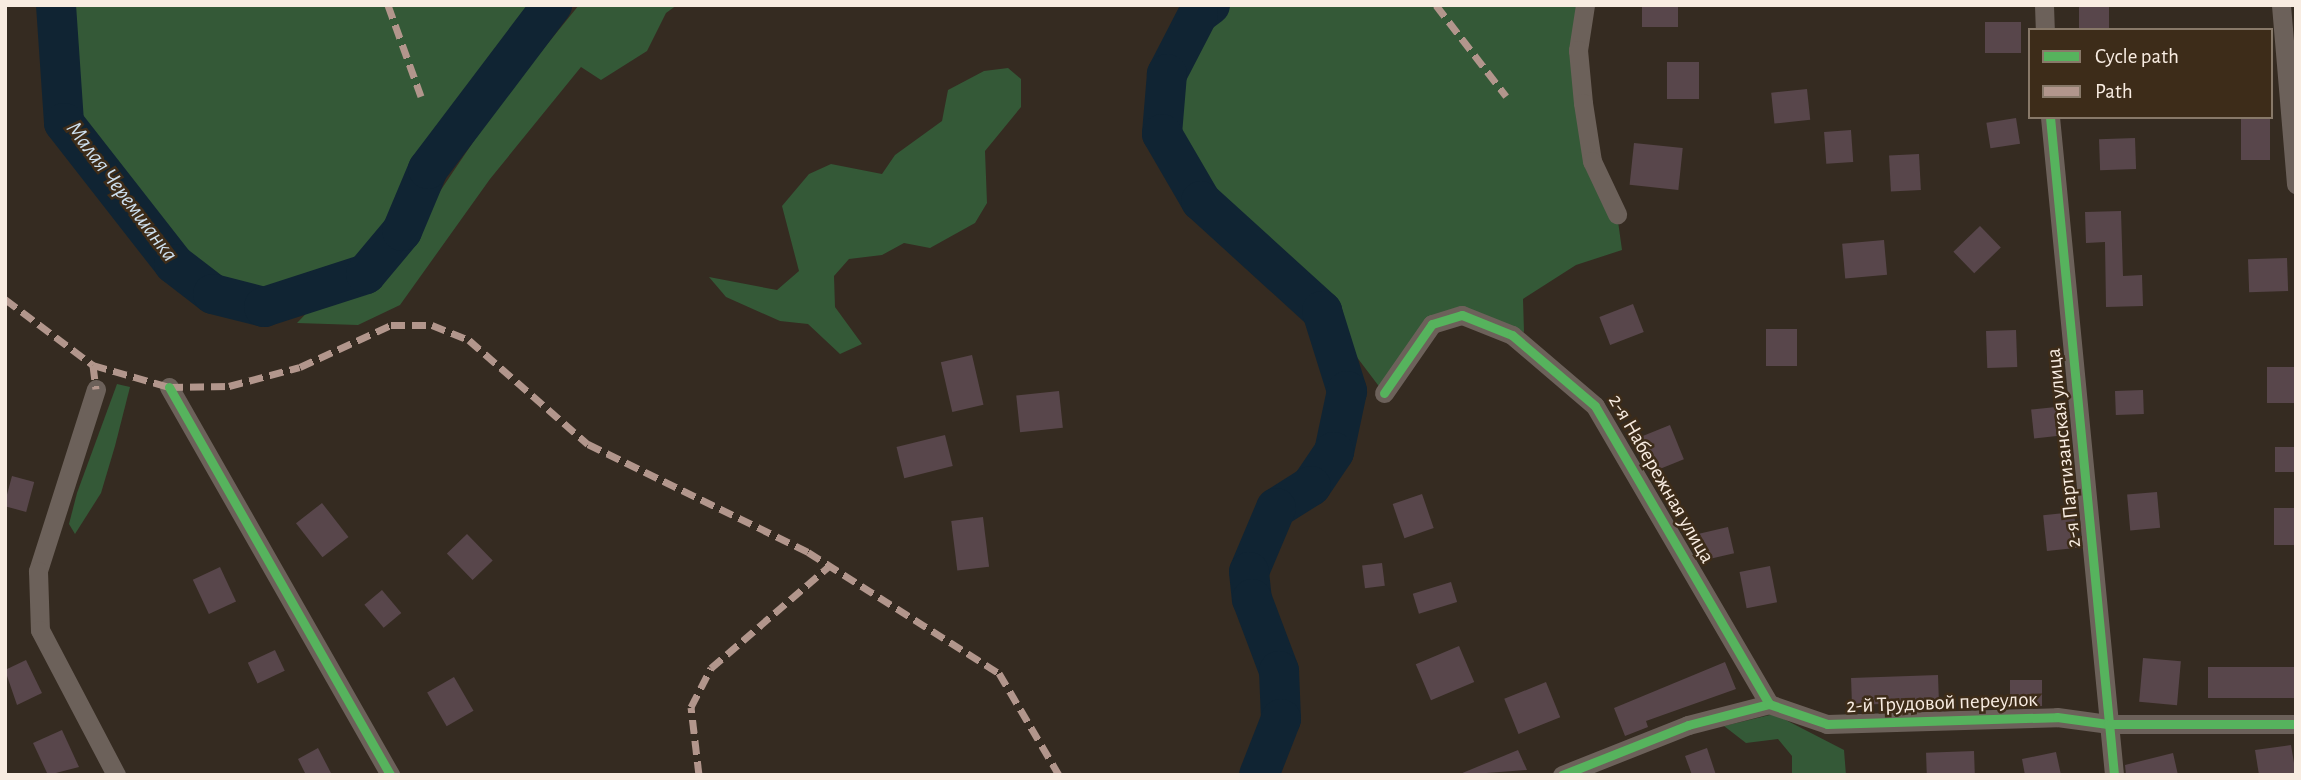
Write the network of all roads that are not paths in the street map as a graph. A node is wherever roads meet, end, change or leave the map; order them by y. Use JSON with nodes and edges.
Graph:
{"nodes":[{"id":1,"x":1585,"y":5,"type":"edge"},
{"id":2,"x":2044,"y":5,"type":"edge"},
{"id":3,"x":2281,"y":5,"type":"edge"},
{"id":4,"x":2045,"y":28,"type":"edge"},
{"id":5,"x":2050,"y":119,"type":"edge"},
{"id":6,"x":2296,"y":184,"type":"edge"},
{"id":7,"x":1617,"y":214,"type":"dead end"},
{"id":8,"x":169,"y":387,"type":"dead end"},
{"id":9,"x":96,"y":388,"type":"dead end"},
{"id":10,"x":1384,"y":393,"type":"dead end"},
{"id":11,"x":1769,"y":704,"type":"junction"},
{"id":12,"x":2108,"y":724,"type":"junction"},
{"id":13,"x":2296,"y":724,"type":"edge"},
{"id":14,"x":116,"y":775,"type":"edge"},
{"id":15,"x":390,"y":775,"type":"edge"},
{"id":16,"x":1562,"y":775,"type":"edge"},
{"id":17,"x":2114,"y":775,"type":"edge"}],
"edges":[{"from":1,"to":7,"type":"street"},
{"from":2,"to":4,"type":"street"},
{"from":3,"to":6,"type":"street"},
{"from":5,"to":12,"type":"street","name":"2-я Партизанская улица"},
{"from":8,"to":15,"type":"street"},
{"from":9,"to":14,"type":"street"},
{"from":10,"to":11,"type":"street","name":"2-я Набережная улица"},
{"from":11,"to":12,"type":"street","name":"2-й Трудовой переулок"},
{"from":11,"to":16,"type":"street"},
{"from":12,"to":13,"type":"street","name":"2-й Трудовой переулок"},
{"from":12,"to":17,"type":"street","name":"2-я Партизанская улица"}]}
